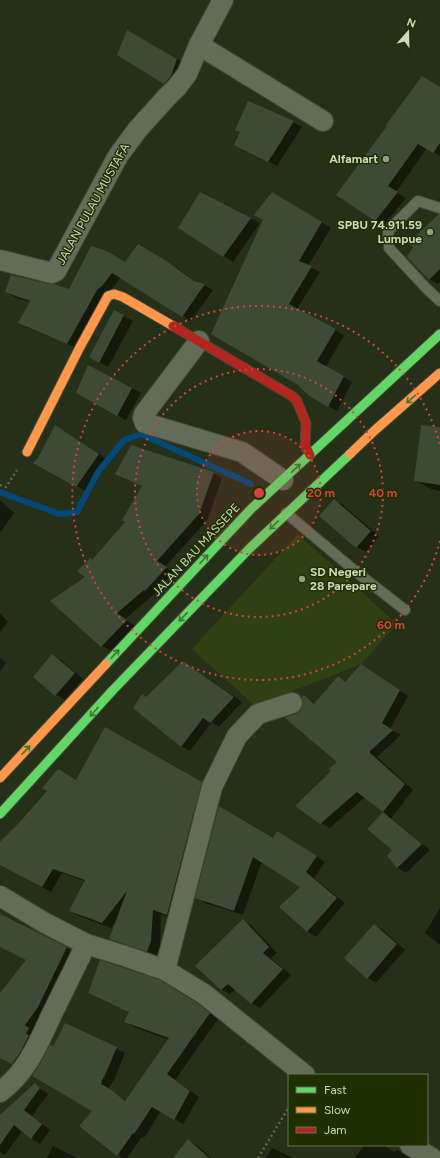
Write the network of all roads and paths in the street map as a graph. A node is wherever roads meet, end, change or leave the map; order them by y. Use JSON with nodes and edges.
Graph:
{"nodes":[{"id":1,"x":223,"y":0,"type":"edge"},
{"id":2,"x":199,"y":45,"type":"junction"},
{"id":3,"x":323,"y":121,"type":"dead end"},
{"id":4,"x":440,"y":208,"type":"edge"},
{"id":5,"x":0,"y":260,"type":"edge"},
{"id":6,"x":440,"y":301,"type":"edge"},
{"id":7,"x":440,"y":334,"type":"edge"},
{"id":8,"x":199,"y":341,"type":"junction"},
{"id":9,"x":438,"y":377,"type":"edge"},
{"id":10,"x":27,"y":452,"type":"joint"},
{"id":11,"x":310,"y":455,"type":"junction"},
{"id":12,"x":283,"y":480,"type":"junction"},
{"id":13,"x":0,"y":485,"type":"edge"},
{"id":14,"x":286,"y":513,"type":"junction"},
{"id":15,"x":406,"y":610,"type":"dead end"},
{"id":16,"x":292,"y":703,"type":"dead end"},
{"id":17,"x":0,"y":778,"type":"edge"},
{"id":18,"x":0,"y":814,"type":"edge"},
{"id":19,"x":0,"y":896,"type":"edge"},
{"id":20,"x":86,"y":944,"type":"junction"},
{"id":21,"x":165,"y":970,"type":"junction"},
{"id":22,"x":304,"y":1074,"type":"edge"},
{"id":23,"x":0,"y":1092,"type":"edge"},
{"id":24,"x":288,"y":1109,"type":"edge"},
{"id":25,"x":412,"y":1146,"type":"edge"},
{"id":26,"x":258,"y":1158,"type":"edge"},
{"id":27,"x":432,"y":1158,"type":"edge"}],
"edges":[{"from":1,"to":2,"type":"street","name":"JALAN PULAU MUSTAFA"},
{"from":2,"to":3,"type":"street"},
{"from":2,"to":5,"type":"street","name":"JALAN PULAU MUSTAFA"},
{"from":4,"to":6,"type":"lane"},
{"from":7,"to":11,"type":"main road","name":"JALAN BAU MASSEPE"},
{"from":8,"to":10,"type":"main road"},
{"from":8,"to":11,"type":"main road"},
{"from":8,"to":12,"type":"street"},
{"from":9,"to":14,"type":"main road","one_way":true},
{"from":10,"to":13,"type":"path"},
{"from":12,"to":11,"type":"main road","name":"JALAN BAU MASSEPE","one_way":true},
{"from":17,"to":12,"type":"main road","name":"JALAN BAU MASSEPE","one_way":true},
{"from":14,"to":15,"type":"lane"},
{"from":14,"to":18,"type":"main road","one_way":true},
{"from":16,"to":21,"type":"street"},
{"from":19,"to":20,"type":"street"},
{"from":20,"to":21,"type":"street"},
{"from":20,"to":23,"type":"street"},
{"from":21,"to":22,"type":"street"},
{"from":24,"to":26,"type":"path"},
{"from":25,"to":27,"type":"street"}]}
